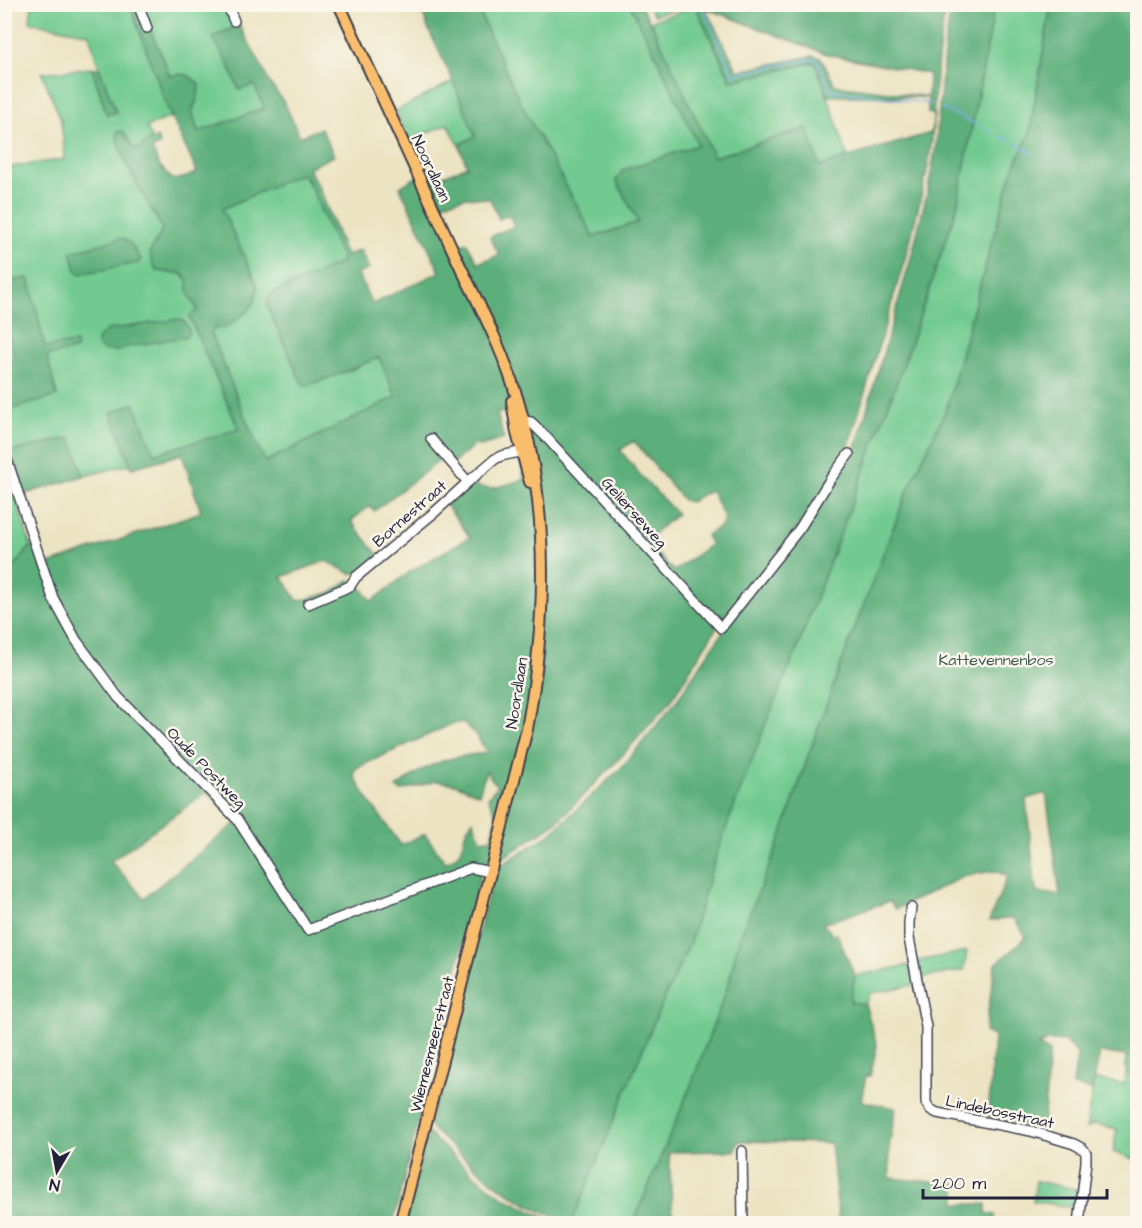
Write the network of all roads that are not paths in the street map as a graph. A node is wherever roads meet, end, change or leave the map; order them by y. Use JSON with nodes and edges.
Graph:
{"nodes":[{"id":1,"x":138,"y":4,"type":"edge"},
{"id":2,"x":227,"y":4,"type":"edge"},
{"id":3,"x":339,"y":4,"type":"edge"},
{"id":4,"x":234,"y":21,"type":"dead end"},
{"id":5,"x":147,"y":28,"type":"dead end"},
{"id":6,"x":496,"y":344,"type":"junction"},
{"id":7,"x":523,"y":421,"type":"junction"},
{"id":8,"x":431,"y":439,"type":"dead end"},
{"id":9,"x":526,"y":450,"type":"junction"},
{"id":10,"x":4,"y":451,"type":"edge"},
{"id":11,"x":849,"y":454,"type":"dead end"},
{"id":12,"x":468,"y":482,"type":"junction"},
{"id":13,"x":308,"y":604,"type":"dead end"},
{"id":14,"x":491,"y":872,"type":"junction"},
{"id":15,"x":911,"y":908,"type":"dead end"},
{"id":16,"x":742,"y":1151,"type":"dead end"},
{"id":17,"x":400,"y":1224,"type":"edge"},
{"id":18,"x":743,"y":1224,"type":"edge"},
{"id":19,"x":1079,"y":1224,"type":"edge"}],
"edges":[{"from":1,"to":5,"type":"street"},
{"from":2,"to":4,"type":"street"},
{"from":3,"to":6,"type":"main road","name":"Noordlaan"},
{"from":6,"to":7,"type":"main road","name":"Noordlaan"},
{"from":6,"to":9,"type":"main road","name":"Noordlaan"},
{"from":7,"to":9,"type":"main road","name":"Noordlaan"},
{"from":7,"to":11,"type":"street","name":"Gelierseweg"},
{"from":8,"to":12,"type":"street"},
{"from":9,"to":12,"type":"street","name":"Bornestraat"},
{"from":9,"to":14,"type":"main road","name":"Noordlaan"},
{"from":10,"to":14,"type":"street","name":"Oude Postweg"},
{"from":12,"to":13,"type":"street","name":"Bornestraat"},
{"from":14,"to":17,"type":"main road","name":"Wiemesmeerstraat"},
{"from":15,"to":19,"type":"street","name":"Lindebosstraat"},
{"from":16,"to":18,"type":"street"}]}
